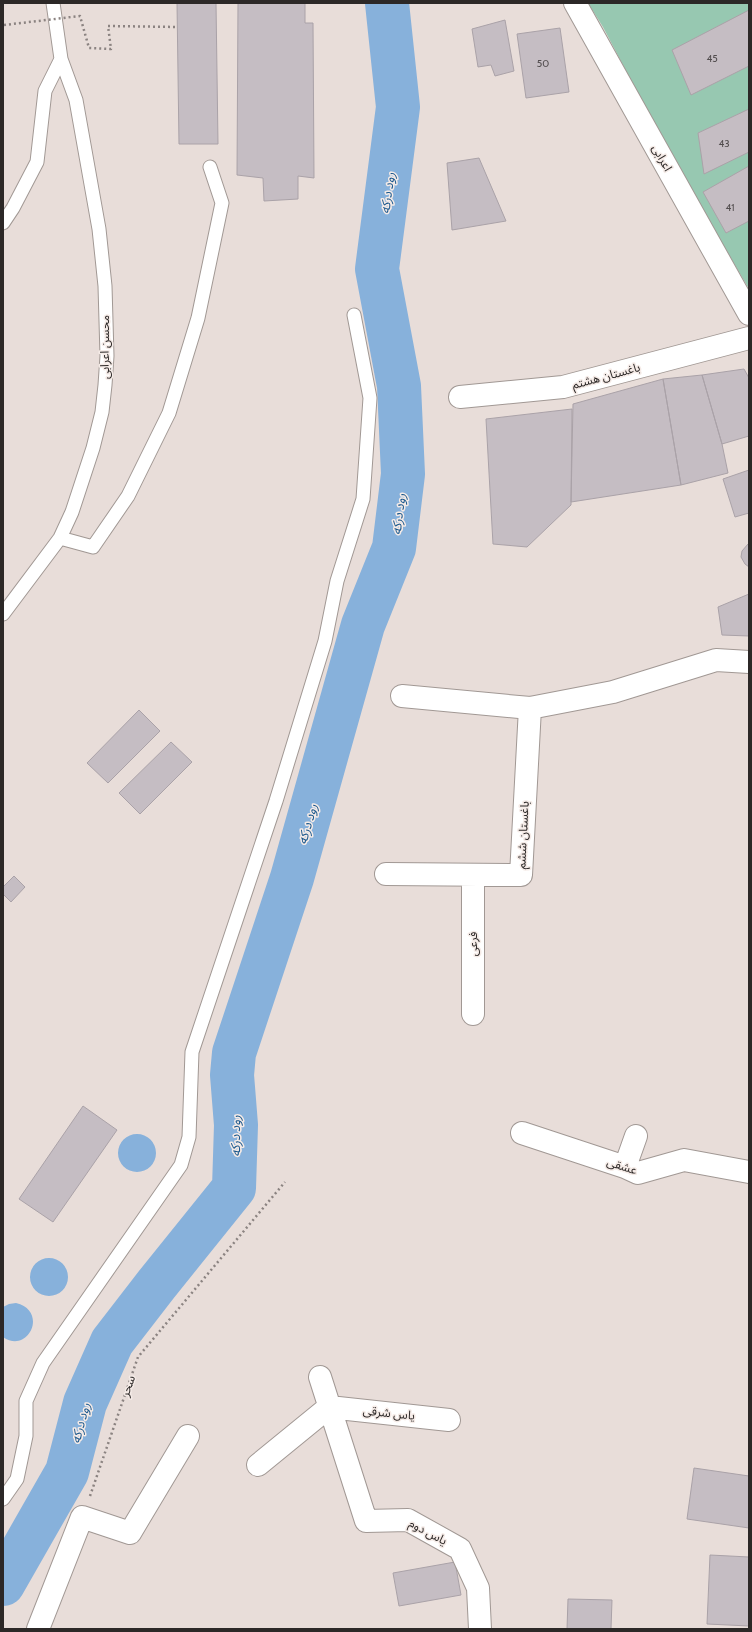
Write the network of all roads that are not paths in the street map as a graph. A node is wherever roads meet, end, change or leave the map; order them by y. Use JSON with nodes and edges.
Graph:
{"nodes":[{"id":1,"x":53,"y":3,"type":"edge"},
{"id":2,"x":575,"y":3,"type":"edge"},
{"id":3,"x":61,"y":59,"type":"junction"},
{"id":4,"x":210,"y":167,"type":"dead end"},
{"id":5,"x":3,"y":223,"type":"edge"},
{"id":6,"x":749,"y":314,"type":"edge"},
{"id":7,"x":354,"y":315,"type":"dead end"},
{"id":8,"x":749,"y":338,"type":"edge"},
{"id":9,"x":460,"y":397,"type":"dead end"},
{"id":10,"x":60,"y":538,"type":"junction"},
{"id":11,"x":3,"y":614,"type":"edge"},
{"id":12,"x":749,"y":662,"type":"edge"},
{"id":13,"x":402,"y":696,"type":"dead end"},
{"id":14,"x":530,"y":708,"type":"junction"},
{"id":15,"x":386,"y":874,"type":"dead end"},
{"id":16,"x":472,"y":875,"type":"junction"},
{"id":17,"x":474,"y":1014,"type":"dead end"},
{"id":18,"x":522,"y":1133,"type":"dead end"},
{"id":19,"x":636,"y":1136,"type":"dead end"},
{"id":20,"x":625,"y":1167,"type":"junction"},
{"id":21,"x":749,"y":1172,"type":"edge"},
{"id":22,"x":320,"y":1377,"type":"dead end"},
{"id":23,"x":329,"y":1407,"type":"junction"},
{"id":24,"x":449,"y":1420,"type":"dead end"},
{"id":25,"x":188,"y":1436,"type":"dead end"},
{"id":26,"x":258,"y":1465,"type":"dead end"},
{"id":27,"x":3,"y":1499,"type":"edge"},
{"id":28,"x":38,"y":1629,"type":"edge"},
{"id":29,"x":480,"y":1629,"type":"edge"}],
"edges":[{"from":1,"to":3,"type":"lane","name":"محسن اعرابی"},
{"from":2,"to":6,"type":"street","name":"اعرابی"},
{"from":3,"to":5,"type":"lane"},
{"from":3,"to":10,"type":"lane","name":"محسن اعرابی"},
{"from":4,"to":10,"type":"lane"},
{"from":7,"to":27,"type":"lane"},
{"from":8,"to":9,"type":"street","name":"باغستان هشتم"},
{"from":10,"to":11,"type":"lane","name":"محسن اعرابی"},
{"from":12,"to":14,"type":"street"},
{"from":13,"to":14,"type":"street"},
{"from":14,"to":16,"type":"street","name":"باغستان ششم"},
{"from":15,"to":16,"type":"street","name":"باغستان ششم"},
{"from":16,"to":17,"type":"street","name":"فرعی"},
{"from":18,"to":20,"type":"street","name":"عشقی"},
{"from":19,"to":20,"type":"street"},
{"from":20,"to":21,"type":"street","name":"عشقی"},
{"from":22,"to":23,"type":"street","name":"یاس دوم"},
{"from":23,"to":24,"type":"street","name":"یاس شرقی"},
{"from":23,"to":26,"type":"street"},
{"from":23,"to":29,"type":"street","name":"یاس دوم"},
{"from":25,"to":28,"type":"street"}]}
